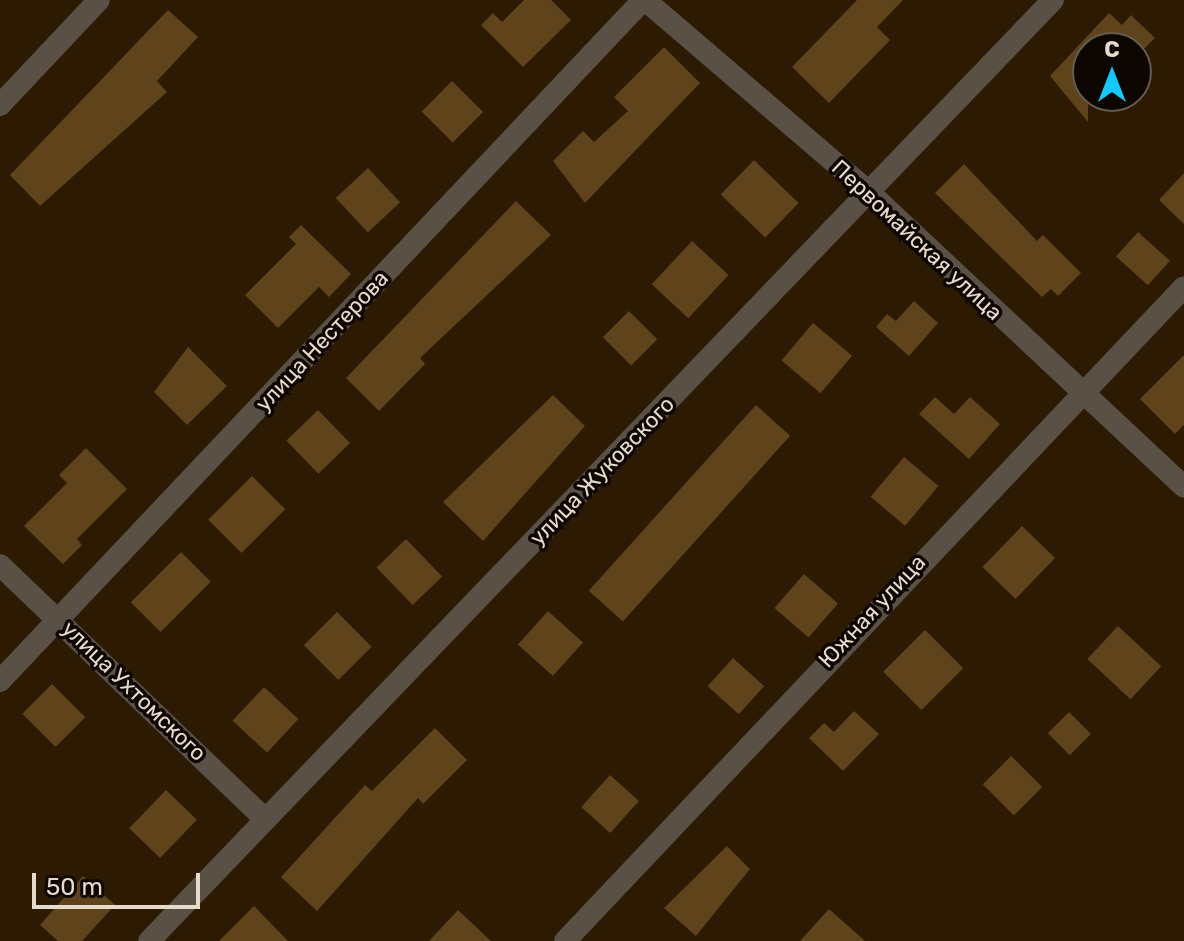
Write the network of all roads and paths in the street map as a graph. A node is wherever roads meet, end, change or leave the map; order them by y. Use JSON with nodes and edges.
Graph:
{"nodes":[{"id":1,"x":99,"y":0,"type":"edge"},
{"id":2,"x":644,"y":0,"type":"edge"},
{"id":3,"x":1053,"y":0,"type":"edge"},
{"id":4,"x":0,"y":105,"type":"edge"},
{"id":5,"x":870,"y":193,"type":"junction"},
{"id":6,"x":1184,"y":287,"type":"edge"},
{"id":7,"x":1080,"y":394,"type":"junction"},
{"id":8,"x":1184,"y":487,"type":"edge"},
{"id":9,"x":0,"y":565,"type":"edge"},
{"id":10,"x":60,"y":620,"type":"junction"},
{"id":11,"x":0,"y":681,"type":"edge"},
{"id":12,"x":266,"y":820,"type":"junction"},
{"id":13,"x":149,"y":941,"type":"edge"},
{"id":14,"x":565,"y":941,"type":"edge"}],
"edges":[{"from":1,"to":4,"type":"street"},
{"from":2,"to":5,"type":"street","name":"Первомайская улица"},
{"from":2,"to":10,"type":"street","name":"улица Нестерова"},
{"from":3,"to":5,"type":"street","name":"улица Жуковского"},
{"from":5,"to":7,"type":"street","name":"Первомайская улица"},
{"from":5,"to":12,"type":"street","name":"улица Жуковского"},
{"from":6,"to":7,"type":"street","name":"Южная улица"},
{"from":7,"to":8,"type":"street","name":"Первомайская улица"},
{"from":7,"to":14,"type":"street","name":"Южная улица"},
{"from":9,"to":10,"type":"street","name":"улица Ухтомского"},
{"from":10,"to":11,"type":"street","name":"улица Нестерова"},
{"from":10,"to":12,"type":"street","name":"улица Ухтомского"},
{"from":12,"to":13,"type":"street","name":"улица Жуковского"}]}
